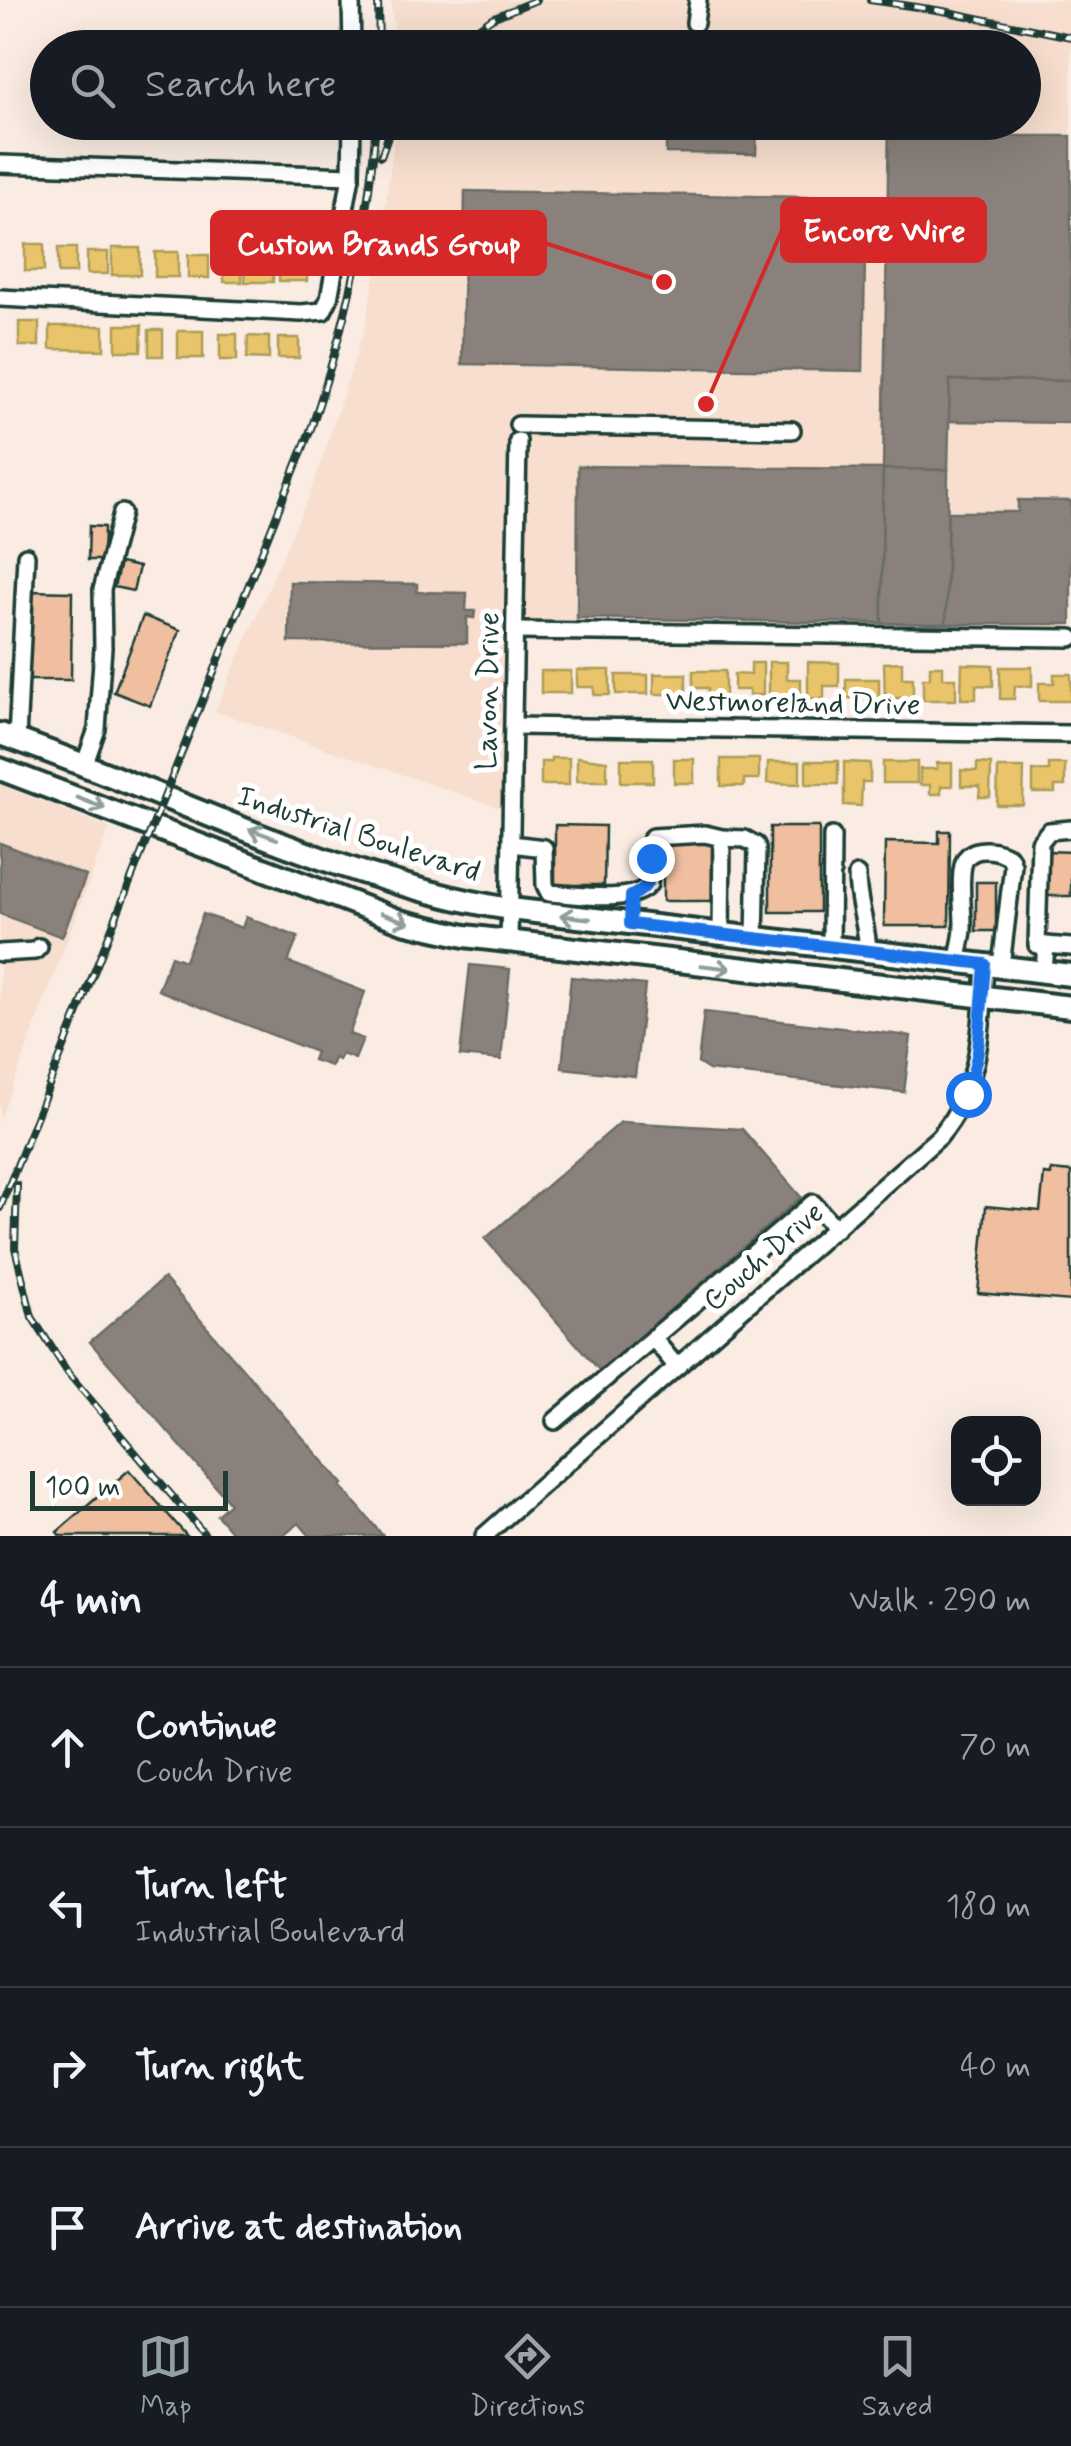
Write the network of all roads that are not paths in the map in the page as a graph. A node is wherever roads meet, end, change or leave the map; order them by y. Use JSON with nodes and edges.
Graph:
{"nodes":[{"id":1,"x":351,"y":0,"type":"edge"},
{"id":2,"x":698,"y":0,"type":"edge"},
{"id":3,"x":696,"y":23,"type":"dead end"},
{"id":4,"x":352,"y":30,"type":"edge"},
{"id":5,"x":352,"y":140,"type":"edge"},
{"id":6,"x":0,"y":164,"type":"edge"},
{"id":7,"x":351,"y":176,"type":"junction"},
{"id":8,"x":0,"y":298,"type":"edge"},
{"id":9,"x":792,"y":430,"type":"dead end"},
{"id":10,"x":122,"y":513,"type":"dead end"},
{"id":11,"x":26,"y":556,"type":"dead end"},
{"id":12,"x":516,"y":631,"type":"junction"},
{"id":13,"x":1071,"y":638,"type":"edge"},
{"id":14,"x":514,"y":726,"type":"junction"},
{"id":15,"x":1071,"y":734,"type":"edge"},
{"id":16,"x":8,"y":736,"type":"edge"},
{"id":17,"x":0,"y":758,"type":"edge"},
{"id":18,"x":84,"y":766,"type":"junction"},
{"id":19,"x":0,"y":769,"type":"edge"},
{"id":20,"x":1071,"y":830,"type":"edge"},
{"id":21,"x":832,"y":836,"type":"dead end"},
{"id":22,"x":722,"y":838,"type":"junction"},
{"id":23,"x":511,"y":844,"type":"junction"},
{"id":24,"x":857,"y":875,"type":"dead end"},
{"id":25,"x":631,"y":896,"type":"junction"},
{"id":26,"x":510,"y":909,"type":"junction"},
{"id":27,"x":630,"y":924,"type":"junction"},
{"id":28,"x":720,"y":934,"type":"junction"},
{"id":29,"x":755,"y":938,"type":"junction"},
{"id":30,"x":509,"y":942,"type":"junction"},
{"id":31,"x":1046,"y":946,"type":"junction"},
{"id":32,"x":38,"y":947,"type":"dead end"},
{"id":33,"x":831,"y":947,"type":"junction"},
{"id":34,"x":1071,"y":948,"type":"edge"},
{"id":35,"x":868,"y":951,"type":"junction"},
{"id":36,"x":0,"y":953,"type":"edge"},
{"id":37,"x":958,"y":961,"type":"junction"},
{"id":38,"x":993,"y":965,"type":"junction"},
{"id":39,"x":1044,"y":971,"type":"junction"},
{"id":40,"x":1071,"y":974,"type":"edge"},
{"id":41,"x":983,"y":997,"type":"junction"},
{"id":42,"x":1071,"y":1007,"type":"edge"},
{"id":43,"x":836,"y":1229,"type":"junction"},
{"id":44,"x":653,"y":1338,"type":"junction"},
{"id":45,"x":678,"y":1367,"type":"junction"},
{"id":46,"x":555,"y":1421,"type":"dead end"},
{"id":47,"x":484,"y":1536,"type":"edge"}],
"edges":[{"from":1,"to":4,"type":"street"},
{"from":2,"to":3,"type":"street"},
{"from":5,"to":7,"type":"street"},
{"from":6,"to":7,"type":"street"},
{"from":7,"to":8,"type":"street"},
{"from":9,"to":12,"type":"street","name":"Lavon Drive"},
{"from":10,"to":18,"type":"street"},
{"from":11,"to":16,"type":"street"},
{"from":12,"to":13,"type":"street"},
{"from":12,"to":14,"type":"street","name":"Lavon Drive"},
{"from":14,"to":15,"type":"street","name":"Westmoreland Drive"},
{"from":14,"to":23,"type":"street","name":"Lavon Drive"},
{"from":16,"to":18,"type":"main road","name":"Industrial Boulevard"},
{"from":17,"to":18,"type":"main road"},
{"from":26,"to":18,"type":"main road","name":"Industrial Boulevard","one_way":true},
{"from":19,"to":30,"type":"main road","name":"Industrial Boulevard","one_way":true},
{"from":20,"to":31,"type":"street"},
{"from":21,"to":33,"type":"street"},
{"from":22,"to":25,"type":"street"},
{"from":22,"to":28,"type":"street"},
{"from":22,"to":29,"type":"street"},
{"from":23,"to":25,"type":"street"},
{"from":23,"to":26,"type":"street","name":"Lavon Drive"},
{"from":24,"to":35,"type":"street"},
{"from":25,"to":27,"type":"street"},
{"from":27,"to":26,"type":"main road","name":"Industrial Boulevard","one_way":true},
{"from":26,"to":30,"type":"street","name":"Lavon Drive"},
{"from":27,"to":28,"type":"main road","name":"Industrial Boulevard"},
{"from":28,"to":29,"type":"main road","name":"Industrial Boulevard"},
{"from":29,"to":33,"type":"main road","name":"Industrial Boulevard"},
{"from":30,"to":41,"type":"main road","name":"Industrial Boulevard","one_way":true},
{"from":31,"to":34,"type":"street"},
{"from":31,"to":39,"type":"street"},
{"from":32,"to":36,"type":"street"},
{"from":33,"to":35,"type":"main road","name":"Industrial Boulevard"},
{"from":35,"to":37,"type":"main road","name":"Industrial Boulevard"},
{"from":37,"to":38,"type":"main road","name":"Industrial Boulevard"},
{"from":37,"to":38,"type":"street","name":"Couch Drive"},
{"from":38,"to":39,"type":"main road","name":"Industrial Boulevard"},
{"from":38,"to":41,"type":"street","name":"Couch Drive"},
{"from":39,"to":40,"type":"main road","name":"Industrial Boulevard"},
{"from":41,"to":42,"type":"main road","name":"Industrial Boulevard"},
{"from":41,"to":43,"type":"street","name":"Couch Drive"},
{"from":43,"to":44,"type":"street"},
{"from":43,"to":45,"type":"street","name":"Couch Drive"},
{"from":44,"to":45,"type":"street"},
{"from":44,"to":46,"type":"street"},
{"from":45,"to":47,"type":"street","name":"Couch Drive"}]}
